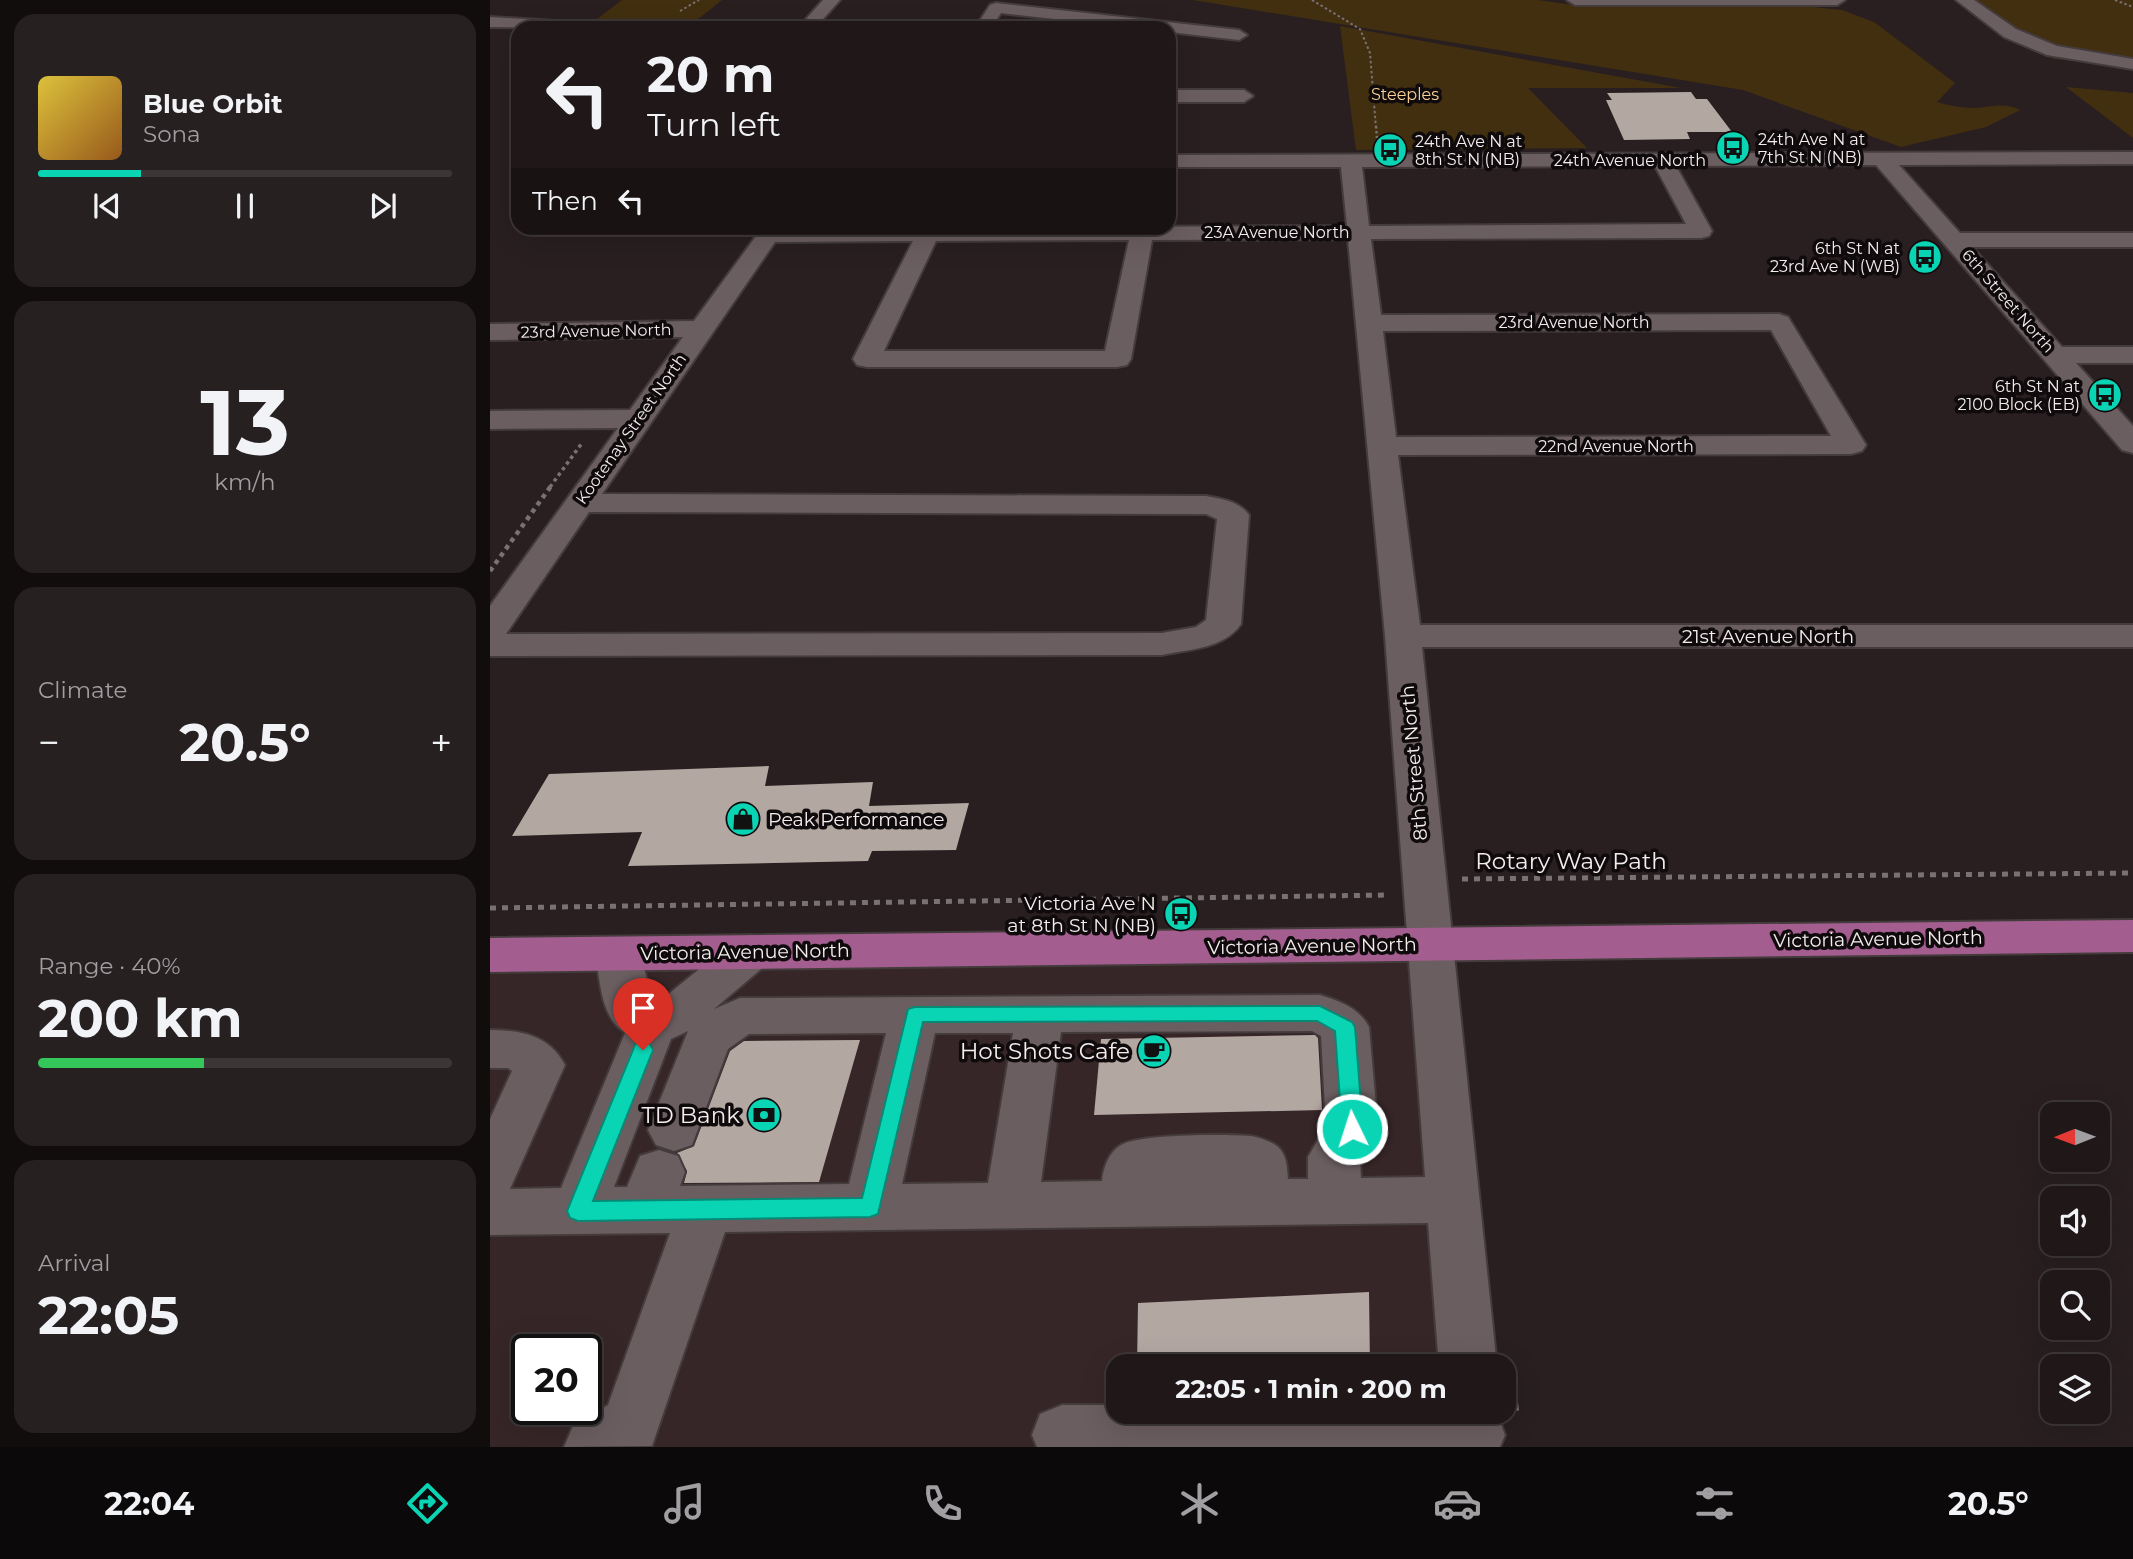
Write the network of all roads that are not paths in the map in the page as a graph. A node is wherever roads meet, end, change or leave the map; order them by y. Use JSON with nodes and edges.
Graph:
{"nodes":[{"id":1,"x":832,"y":0,"type":"edge"},
{"id":2,"x":1575,"y":0,"type":"edge"},
{"id":3,"x":1838,"y":0,"type":"edge"},
{"id":4,"x":1964,"y":0,"type":"edge"},
{"id":5,"x":812,"y":21,"type":"edge"},
{"id":6,"x":988,"y":21,"type":"edge"},
{"id":7,"x":1104,"y":21,"type":"edge"},
{"id":8,"x":490,"y":22,"type":"edge"},
{"id":9,"x":511,"y":23,"type":"edge"},
{"id":10,"x":1176,"y":29,"type":"edge"},
{"id":11,"x":1239,"y":35,"type":"dead end"},
{"id":12,"x":2133,"y":64,"type":"edge"},
{"id":13,"x":1176,"y":96,"type":"edge"},
{"id":14,"x":1244,"y":96,"type":"dead end"},
{"id":15,"x":2133,"y":158,"type":"edge"},
{"id":16,"x":1662,"y":159,"type":"junction"},
{"id":17,"x":1882,"y":159,"type":"junction"},
{"id":18,"x":1365,"y":161,"type":"junction"},
{"id":19,"x":1176,"y":162,"type":"edge"},
{"id":20,"x":1359,"y":232,"type":"junction"},
{"id":21,"x":1176,"y":233,"type":"edge"},
{"id":22,"x":768,"y":235,"type":"edge"},
{"id":23,"x":928,"y":235,"type":"edge"},
{"id":24,"x":1142,"y":235,"type":"edge"},
{"id":25,"x":1955,"y":240,"type":"junction"},
{"id":26,"x":2133,"y":240,"type":"edge"},
{"id":27,"x":1368,"y":323,"type":"junction"},
{"id":28,"x":702,"y":329,"type":"junction"},
{"id":29,"x":490,"y":332,"type":"edge"},
{"id":30,"x":2055,"y":355,"type":"junction"},
{"id":31,"x":2133,"y":355,"type":"edge"},
{"id":32,"x":638,"y":419,"type":"junction"},
{"id":33,"x":490,"y":420,"type":"edge"},
{"id":34,"x":2133,"y":444,"type":"edge"},
{"id":35,"x":1851,"y":445,"type":"joint"},
{"id":36,"x":1381,"y":446,"type":"junction"},
{"id":37,"x":579,"y":503,"type":"junction"},
{"id":38,"x":494,"y":618,"type":"edge"},
{"id":39,"x":1403,"y":636,"type":"junction"},
{"id":40,"x":2133,"y":636,"type":"edge"},
{"id":41,"x":490,"y":645,"type":"edge"},
{"id":42,"x":2133,"y":936,"type":"edge"},
{"id":43,"x":1445,"y":944,"type":"junction"},
{"id":44,"x":751,"y":952,"type":"junction"},
{"id":45,"x":618,"y":954,"type":"junction"},
{"id":46,"x":490,"y":955,"type":"edge"},
{"id":47,"x":915,"y":1014,"type":"junction"},
{"id":48,"x":1040,"y":1014,"type":"junction"},
{"id":49,"x":652,"y":1027,"type":"junction"},
{"id":50,"x":490,"y":1049,"type":"edge"},
{"id":51,"x":659,"y":1171,"type":"junction"},
{"id":52,"x":490,"y":1176,"type":"edge"},
{"id":53,"x":1453,"y":1200,"type":"junction"},
{"id":54,"x":1335,"y":1201,"type":"junction"},
{"id":55,"x":1011,"y":1206,"type":"junction"},
{"id":56,"x":870,"y":1207,"type":"junction"},
{"id":57,"x":706,"y":1209,"type":"junction"},
{"id":58,"x":578,"y":1211,"type":"junction"},
{"id":59,"x":490,"y":1212,"type":"edge"},
{"id":60,"x":1487,"y":1354,"type":"edge"},
{"id":61,"x":1485,"y":1429,"type":"edge"},
{"id":62,"x":1062,"y":1435,"type":"dead end"},
{"id":63,"x":595,"y":1447,"type":"edge"}],
"edges":[{"from":1,"to":5,"type":"street"},
{"from":2,"to":3,"type":"street"},
{"from":4,"to":12,"type":"street"},
{"from":6,"to":7,"type":"street"},
{"from":8,"to":9,"type":"street"},
{"from":10,"to":11,"type":"street"},
{"from":13,"to":14,"type":"street"},
{"from":15,"to":17,"type":"street","name":"24th Avenue North"},
{"from":16,"to":17,"type":"street","name":"24th Avenue North"},
{"from":16,"to":18,"type":"street","name":"24th Avenue North"},
{"from":16,"to":20,"type":"street","name":"23A Avenue North"},
{"from":17,"to":25,"type":"street","name":"6th Street North"},
{"from":18,"to":19,"type":"street","name":"24th Avenue North"},
{"from":18,"to":20,"type":"street","name":"8th Street North"},
{"from":20,"to":21,"type":"street","name":"23A Avenue North"},
{"from":20,"to":27,"type":"street","name":"8th Street North"},
{"from":22,"to":28,"type":"street","name":"Kootenay Street North"},
{"from":23,"to":24,"type":"street"},
{"from":25,"to":26,"type":"street"},
{"from":25,"to":30,"type":"street","name":"6th Street North"},
{"from":27,"to":35,"type":"street","name":"23rd Avenue North"},
{"from":27,"to":36,"type":"street","name":"8th Street North"},
{"from":28,"to":29,"type":"street","name":"23rd Avenue North"},
{"from":28,"to":32,"type":"street","name":"Kootenay Street North"},
{"from":30,"to":31,"type":"street"},
{"from":30,"to":34,"type":"street","name":"6th Street North"},
{"from":32,"to":33,"type":"street"},
{"from":32,"to":37,"type":"street","name":"Kootenay Street North"},
{"from":35,"to":36,"type":"street","name":"22nd Avenue North"},
{"from":36,"to":39,"type":"street","name":"8th Street North"},
{"from":37,"to":38,"type":"street","name":"Kootenay Street North"},
{"from":37,"to":41,"type":"street"},
{"from":39,"to":40,"type":"street","name":"21st Avenue North"},
{"from":39,"to":43,"type":"street","name":"8th Street North"},
{"from":42,"to":43,"type":"main road","name":"Victoria Avenue North"},
{"from":43,"to":44,"type":"main road","name":"Victoria Avenue North"},
{"from":43,"to":53,"type":"street","name":"8th Street North"},
{"from":44,"to":45,"type":"main road","name":"Victoria Avenue North"},
{"from":44,"to":49,"type":"street"},
{"from":45,"to":46,"type":"main road","name":"Victoria Avenue North"},
{"from":45,"to":49,"type":"street"},
{"from":47,"to":48,"type":"street"},
{"from":47,"to":51,"type":"street"},
{"from":47,"to":56,"type":"street"},
{"from":48,"to":54,"type":"street"},
{"from":48,"to":55,"type":"street"},
{"from":49,"to":58,"type":"street"},
{"from":50,"to":52,"type":"street"},
{"from":51,"to":57,"type":"street"},
{"from":51,"to":58,"type":"street"},
{"from":53,"to":54,"type":"street"},
{"from":53,"to":60,"type":"street","name":"8th Street North"},
{"from":54,"to":55,"type":"street"},
{"from":55,"to":56,"type":"street"},
{"from":56,"to":57,"type":"street"},
{"from":57,"to":63,"type":"street"},
{"from":58,"to":59,"type":"street"},
{"from":61,"to":62,"type":"street"}]}
